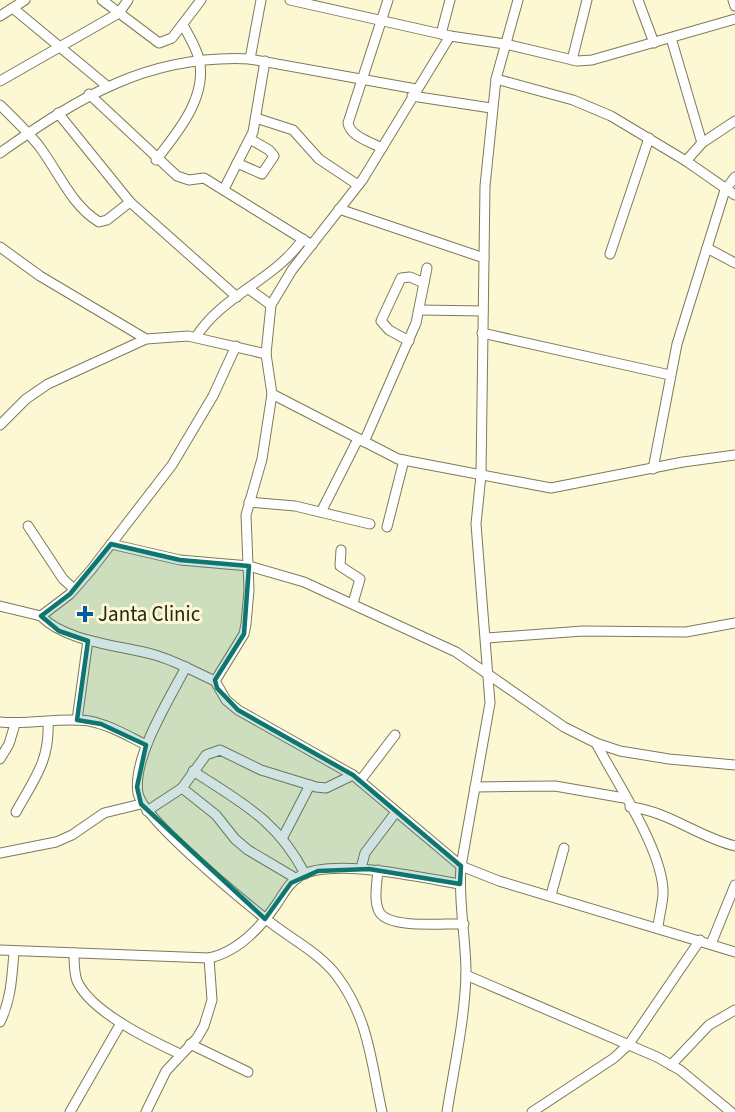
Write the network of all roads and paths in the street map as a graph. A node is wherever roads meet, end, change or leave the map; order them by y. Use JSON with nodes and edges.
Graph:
{"nodes":[{"id":1,"x":25,"y":0,"type":"edge"},
{"id":2,"x":102,"y":0,"type":"edge"},
{"id":3,"x":128,"y":0,"type":"edge"},
{"id":4,"x":201,"y":0,"type":"edge"},
{"id":5,"x":261,"y":0,"type":"edge"},
{"id":6,"x":290,"y":0,"type":"edge"},
{"id":7,"x":388,"y":0,"type":"edge"},
{"id":8,"x":450,"y":0,"type":"edge"},
{"id":9,"x":518,"y":0,"type":"edge"},
{"id":10,"x":587,"y":0,"type":"edge"},
{"id":11,"x":638,"y":0,"type":"edge"},
{"id":12,"x":733,"y":0,"type":"edge"},
{"id":13,"x":322,"y":4,"type":"edge"},
{"id":14,"x":735,"y":6,"type":"edge"},
{"id":15,"x":14,"y":9,"type":"junction"},
{"id":16,"x":119,"y":14,"type":"junction"},
{"id":17,"x":0,"y":16,"type":"edge"},
{"id":18,"x":735,"y":19,"type":"edge"},
{"id":19,"x":382,"y":21,"type":"junction"},
{"id":20,"x":183,"y":25,"type":"junction"},
{"id":21,"x":445,"y":35,"type":"junction"},
{"id":22,"x":671,"y":38,"type":"junction"},
{"id":23,"x":654,"y":43,"type":"junction"},
{"id":24,"x":505,"y":44,"type":"junction"},
{"id":25,"x":59,"y":46,"type":"junction"},
{"id":26,"x":250,"y":58,"type":"junction"},
{"id":27,"x":572,"y":60,"type":"junction"},
{"id":28,"x":200,"y":61,"type":"junction"},
{"id":29,"x":265,"y":61,"type":"junction"},
{"id":30,"x":364,"y":78,"type":"junction"},
{"id":31,"x":496,"y":79,"type":"junction"},
{"id":32,"x":0,"y":81,"type":"edge"},
{"id":33,"x":107,"y":86,"type":"junction"},
{"id":34,"x":414,"y":92,"type":"junction"},
{"id":35,"x":89,"y":94,"type":"junction"},
{"id":36,"x":0,"y":105,"type":"edge"},
{"id":37,"x":491,"y":108,"type":"junction"},
{"id":38,"x":58,"y":114,"type":"junction"},
{"id":39,"x":256,"y":118,"type":"junction"},
{"id":40,"x":735,"y":121,"type":"edge"},
{"id":41,"x":28,"y":133,"type":"junction"},
{"id":42,"x":649,"y":138,"type":"junction"},
{"id":43,"x":249,"y":139,"type":"junction"},
{"id":44,"x":702,"y":143,"type":"junction"},
{"id":45,"x":382,"y":148,"type":"junction"},
{"id":46,"x":0,"y":153,"type":"edge"},
{"id":47,"x":156,"y":160,"type":"junction"},
{"id":48,"x":686,"y":160,"type":"junction"},
{"id":49,"x":237,"y":163,"type":"junction"},
{"id":50,"x":735,"y":177,"type":"edge"},
{"id":51,"x":358,"y":185,"type":"junction"},
{"id":52,"x":224,"y":189,"type":"junction"},
{"id":53,"x":725,"y":190,"type":"junction"},
{"id":54,"x":735,"y":195,"type":"edge"},
{"id":55,"x":130,"y":202,"type":"junction"},
{"id":56,"x":339,"y":209,"type":"junction"},
{"id":57,"x":308,"y":242,"type":"junction"},
{"id":58,"x":0,"y":247,"type":"edge"},
{"id":59,"x":707,"y":248,"type":"junction"},
{"id":60,"x":610,"y":254,"type":"dead end"},
{"id":61,"x":484,"y":258,"type":"junction"},
{"id":62,"x":735,"y":263,"type":"edge"},
{"id":63,"x":427,"y":268,"type":"dead end"},
{"id":64,"x":424,"y":283,"type":"junction"},
{"id":65,"x":249,"y":289,"type":"junction"},
{"id":66,"x":237,"y":297,"type":"junction"},
{"id":67,"x":272,"y":306,"type":"junction"},
{"id":68,"x":420,"y":310,"type":"junction"},
{"id":69,"x":483,"y":311,"type":"junction"},
{"id":70,"x":482,"y":333,"type":"junction"},
{"id":71,"x":196,"y":337,"type":"junction"},
{"id":72,"x":146,"y":339,"type":"junction"},
{"id":73,"x":409,"y":341,"type":"junction"},
{"id":74,"x":236,"y":346,"type":"junction"},
{"id":75,"x":266,"y":354,"type":"junction"},
{"id":76,"x":670,"y":375,"type":"junction"},
{"id":77,"x":272,"y":394,"type":"junction"},
{"id":78,"x":0,"y":425,"type":"edge"},
{"id":79,"x":361,"y":441,"type":"junction"},
{"id":80,"x":735,"y":455,"type":"edge"},
{"id":81,"x":404,"y":460,"type":"junction"},
{"id":82,"x":653,"y":469,"type":"junction"},
{"id":83,"x":480,"y":475,"type":"junction"},
{"id":84,"x":249,"y":502,"type":"junction"},
{"id":85,"x":321,"y":512,"type":"junction"},
{"id":86,"x":370,"y":525,"type":"dead end"},
{"id":87,"x":28,"y":526,"type":"dead end"},
{"id":88,"x":387,"y":527,"type":"dead end"},
{"id":89,"x":111,"y":544,"type":"junction"},
{"id":90,"x":341,"y":550,"type":"dead end"},
{"id":91,"x":249,"y":566,"type":"junction"},
{"id":92,"x":74,"y":589,"type":"junction"},
{"id":93,"x":1,"y":603,"type":"edge"},
{"id":94,"x":352,"y":603,"type":"junction"},
{"id":95,"x":41,"y":616,"type":"junction"},
{"id":96,"x":735,"y":622,"type":"edge"},
{"id":97,"x":486,"y":638,"type":"junction"},
{"id":98,"x":88,"y":640,"type":"junction"},
{"id":99,"x":186,"y":667,"type":"junction"},
{"id":100,"x":489,"y":677,"type":"junction"},
{"id":101,"x":215,"y":681,"type":"junction"},
{"id":102,"x":77,"y":720,"type":"junction"},
{"id":103,"x":0,"y":722,"type":"edge"},
{"id":104,"x":48,"y":722,"type":"junction"},
{"id":105,"x":15,"y":723,"type":"junction"},
{"id":106,"x":395,"y":735,"type":"dead end"},
{"id":107,"x":596,"y":743,"type":"junction"},
{"id":108,"x":146,"y":745,"type":"junction"},
{"id":109,"x":0,"y":759,"type":"edge"},
{"id":110,"x":735,"y":765,"type":"edge"},
{"id":111,"x":193,"y":771,"type":"junction"},
{"id":112,"x":356,"y":778,"type":"junction"},
{"id":113,"x":310,"y":785,"type":"junction"},
{"id":114,"x":475,"y":787,"type":"junction"},
{"id":115,"x":182,"y":788,"type":"junction"},
{"id":116,"x":624,"y":798,"type":"junction"},
{"id":117,"x":144,"y":807,"type":"junction"},
{"id":118,"x":630,"y":807,"type":"junction"},
{"id":119,"x":16,"y":812,"type":"dead end"},
{"id":120,"x":396,"y":812,"type":"junction"},
{"id":121,"x":283,"y":837,"type":"junction"},
{"id":122,"x":735,"y":846,"type":"edge"},
{"id":123,"x":564,"y":848,"type":"dead end"},
{"id":124,"x":0,"y":853,"type":"edge"},
{"id":125,"x":461,"y":866,"type":"junction"},
{"id":126,"x":361,"y":868,"type":"junction"},
{"id":127,"x":378,"y":870,"type":"junction"},
{"id":128,"x":301,"y":877,"type":"junction"},
{"id":129,"x":460,"y":884,"type":"junction"},
{"id":130,"x":735,"y":885,"type":"edge"},
{"id":131,"x":551,"y":896,"type":"junction"},
{"id":132,"x":265,"y":919,"type":"junction"},
{"id":133,"x":464,"y":924,"type":"junction"},
{"id":134,"x":658,"y":927,"type":"junction"},
{"id":135,"x":700,"y":940,"type":"junction"},
{"id":136,"x":711,"y":944,"type":"junction"},
{"id":137,"x":0,"y":950,"type":"edge"},
{"id":138,"x":14,"y":952,"type":"junction"},
{"id":139,"x":735,"y":952,"type":"edge"},
{"id":140,"x":74,"y":953,"type":"junction"},
{"id":141,"x":209,"y":958,"type":"junction"},
{"id":142,"x":466,"y":975,"type":"junction"},
{"id":143,"x":735,"y":1011,"type":"edge"},
{"id":144,"x":0,"y":1023,"type":"edge"},
{"id":145,"x":121,"y":1023,"type":"junction"},
{"id":146,"x":190,"y":1044,"type":"junction"},
{"id":147,"x":629,"y":1044,"type":"junction"},
{"id":148,"x":180,"y":1054,"type":"junction"},
{"id":149,"x":671,"y":1065,"type":"junction"},
{"id":150,"x":248,"y":1072,"type":"dead end"},
{"id":151,"x":70,"y":1112,"type":"edge"},
{"id":152,"x":146,"y":1112,"type":"edge"},
{"id":153,"x":382,"y":1112,"type":"edge"},
{"id":154,"x":447,"y":1112,"type":"edge"},
{"id":155,"x":532,"y":1112,"type":"edge"},
{"id":156,"x":732,"y":1112,"type":"edge"}],
"edges":[{"from":1,"to":15,"type":"street"},
{"from":2,"to":16,"type":"street"},
{"from":3,"to":16,"type":"street"},
{"from":4,"to":20,"type":"street"},
{"from":5,"to":26,"type":"street"},
{"from":6,"to":13,"type":"street"},
{"from":7,"to":19,"type":"street"},
{"from":8,"to":21,"type":"street"},
{"from":9,"to":24,"type":"street"},
{"from":10,"to":27,"type":"street"},
{"from":11,"to":23,"type":"street"},
{"from":12,"to":14,"type":"street"},
{"from":13,"to":19,"type":"street"},
{"from":15,"to":17,"type":"street"},
{"from":15,"to":25,"type":"street"},
{"from":16,"to":20,"type":"street"},
{"from":16,"to":25,"type":"street"},
{"from":18,"to":22,"type":"street"},
{"from":19,"to":21,"type":"street"},
{"from":19,"to":30,"type":"street"},
{"from":20,"to":28,"type":"street"},
{"from":21,"to":24,"type":"street"},
{"from":21,"to":34,"type":"street"},
{"from":22,"to":23,"type":"street"},
{"from":22,"to":44,"type":"street"},
{"from":23,"to":27,"type":"street"},
{"from":24,"to":27,"type":"street"},
{"from":24,"to":31,"type":"street"},
{"from":25,"to":32,"type":"street"},
{"from":25,"to":33,"type":"street"},
{"from":26,"to":28,"type":"street"},
{"from":26,"to":29,"type":"street"},
{"from":28,"to":33,"type":"street"},
{"from":28,"to":47,"type":"street"},
{"from":29,"to":30,"type":"street"},
{"from":29,"to":39,"type":"street"},
{"from":30,"to":34,"type":"street"},
{"from":30,"to":45,"type":"street"},
{"from":31,"to":37,"type":"street"},
{"from":31,"to":42,"type":"street"},
{"from":33,"to":35,"type":"street"},
{"from":34,"to":37,"type":"street"},
{"from":34,"to":45,"type":"street"},
{"from":35,"to":38,"type":"street"},
{"from":35,"to":47,"type":"street"},
{"from":36,"to":41,"type":"street"},
{"from":37,"to":61,"type":"street"},
{"from":38,"to":41,"type":"street"},
{"from":38,"to":55,"type":"street"},
{"from":39,"to":43,"type":"street"},
{"from":39,"to":51,"type":"street"},
{"from":40,"to":44,"type":"street"},
{"from":41,"to":46,"type":"street"},
{"from":41,"to":55,"type":"street"},
{"from":42,"to":48,"type":"street"},
{"from":42,"to":60,"type":"street"},
{"from":43,"to":49,"type":"street"},
{"from":43,"to":49,"type":"street"},
{"from":44,"to":48,"type":"street"},
{"from":45,"to":51,"type":"street"},
{"from":47,"to":52,"type":"street"},
{"from":48,"to":53,"type":"street"},
{"from":49,"to":52,"type":"street"},
{"from":50,"to":53,"type":"street"},
{"from":51,"to":56,"type":"street"},
{"from":52,"to":57,"type":"street"},
{"from":53,"to":54,"type":"street"},
{"from":53,"to":59,"type":"street"},
{"from":55,"to":66,"type":"street"},
{"from":56,"to":57,"type":"street"},
{"from":56,"to":61,"type":"street"},
{"from":57,"to":65,"type":"street"},
{"from":57,"to":67,"type":"street"},
{"from":58,"to":72,"type":"street"},
{"from":59,"to":62,"type":"street"},
{"from":59,"to":76,"type":"street"},
{"from":61,"to":69,"type":"street"},
{"from":63,"to":64,"type":"street"},
{"from":64,"to":68,"type":"street"},
{"from":64,"to":73,"type":"street"},
{"from":65,"to":66,"type":"street"},
{"from":65,"to":67,"type":"street"},
{"from":66,"to":71,"type":"street"},
{"from":67,"to":75,"type":"street"},
{"from":68,"to":69,"type":"street"},
{"from":68,"to":73,"type":"street"},
{"from":69,"to":70,"type":"street"},
{"from":70,"to":76,"type":"street"},
{"from":70,"to":83,"type":"street"},
{"from":71,"to":72,"type":"street"},
{"from":71,"to":74,"type":"street"},
{"from":72,"to":78,"type":"street"},
{"from":73,"to":79,"type":"street"},
{"from":74,"to":75,"type":"street"},
{"from":74,"to":89,"type":"street"},
{"from":75,"to":77,"type":"street"},
{"from":76,"to":82,"type":"street"},
{"from":77,"to":79,"type":"street"},
{"from":77,"to":84,"type":"street"},
{"from":79,"to":81,"type":"street"},
{"from":79,"to":85,"type":"street"},
{"from":80,"to":82,"type":"street"},
{"from":81,"to":83,"type":"street"},
{"from":81,"to":88,"type":"street"},
{"from":82,"to":83,"type":"street"},
{"from":83,"to":97,"type":"street"},
{"from":84,"to":85,"type":"street"},
{"from":84,"to":91,"type":"street"},
{"from":85,"to":86,"type":"street"},
{"from":87,"to":92,"type":"street"},
{"from":89,"to":91,"type":"street"},
{"from":89,"to":92,"type":"street"},
{"from":90,"to":94,"type":"street"},
{"from":91,"to":94,"type":"street"},
{"from":91,"to":101,"type":"street"},
{"from":92,"to":95,"type":"street"},
{"from":93,"to":95,"type":"street"},
{"from":94,"to":100,"type":"street"},
{"from":95,"to":98,"type":"street"},
{"from":96,"to":97,"type":"street"},
{"from":97,"to":100,"type":"street"},
{"from":98,"to":99,"type":"street"},
{"from":98,"to":102,"type":"street"},
{"from":99,"to":101,"type":"street"},
{"from":99,"to":108,"type":"street"},
{"from":100,"to":107,"type":"street"},
{"from":100,"to":114,"type":"street"},
{"from":101,"to":112,"type":"street"},
{"from":102,"to":104,"type":"street"},
{"from":102,"to":108,"type":"street"},
{"from":103,"to":105,"type":"street"},
{"from":104,"to":105,"type":"street"},
{"from":104,"to":119,"type":"street"},
{"from":105,"to":109,"type":"street"},
{"from":106,"to":112,"type":"street"},
{"from":107,"to":110,"type":"street"},
{"from":107,"to":116,"type":"street"},
{"from":108,"to":117,"type":"street"},
{"from":111,"to":113,"type":"street"},
{"from":111,"to":115,"type":"street"},
{"from":111,"to":121,"type":"street"},
{"from":112,"to":113,"type":"street"},
{"from":112,"to":120,"type":"street"},
{"from":113,"to":121,"type":"street"},
{"from":114,"to":116,"type":"street"},
{"from":114,"to":125,"type":"street"},
{"from":115,"to":117,"type":"street"},
{"from":115,"to":128,"type":"street"},
{"from":116,"to":118,"type":"street"},
{"from":117,"to":124,"type":"street"},
{"from":117,"to":132,"type":"street"},
{"from":118,"to":122,"type":"street"},
{"from":118,"to":134,"type":"street"},
{"from":120,"to":125,"type":"street"},
{"from":120,"to":126,"type":"street"},
{"from":121,"to":128,"type":"street"},
{"from":123,"to":131,"type":"street"},
{"from":125,"to":129,"type":"street"},
{"from":125,"to":131,"type":"street"},
{"from":126,"to":127,"type":"street"},
{"from":126,"to":128,"type":"street"},
{"from":127,"to":129,"type":"street"},
{"from":127,"to":133,"type":"street"},
{"from":128,"to":132,"type":"street"},
{"from":129,"to":133,"type":"street"},
{"from":130,"to":136,"type":"street"},
{"from":131,"to":134,"type":"street"},
{"from":132,"to":141,"type":"street"},
{"from":132,"to":153,"type":"street"},
{"from":133,"to":142,"type":"street"},
{"from":134,"to":135,"type":"street"},
{"from":135,"to":136,"type":"street"},
{"from":135,"to":147,"type":"street"},
{"from":136,"to":139,"type":"street"},
{"from":137,"to":138,"type":"street"},
{"from":138,"to":140,"type":"street"},
{"from":138,"to":144,"type":"street"},
{"from":140,"to":141,"type":"street"},
{"from":140,"to":145,"type":"street"},
{"from":141,"to":146,"type":"street"},
{"from":142,"to":147,"type":"street"},
{"from":142,"to":154,"type":"street"},
{"from":143,"to":149,"type":"street"},
{"from":145,"to":148,"type":"street"},
{"from":145,"to":151,"type":"street"},
{"from":146,"to":148,"type":"street"},
{"from":146,"to":150,"type":"street"},
{"from":147,"to":149,"type":"street"},
{"from":147,"to":155,"type":"street"},
{"from":148,"to":152,"type":"street"},
{"from":149,"to":156,"type":"street"}]}
